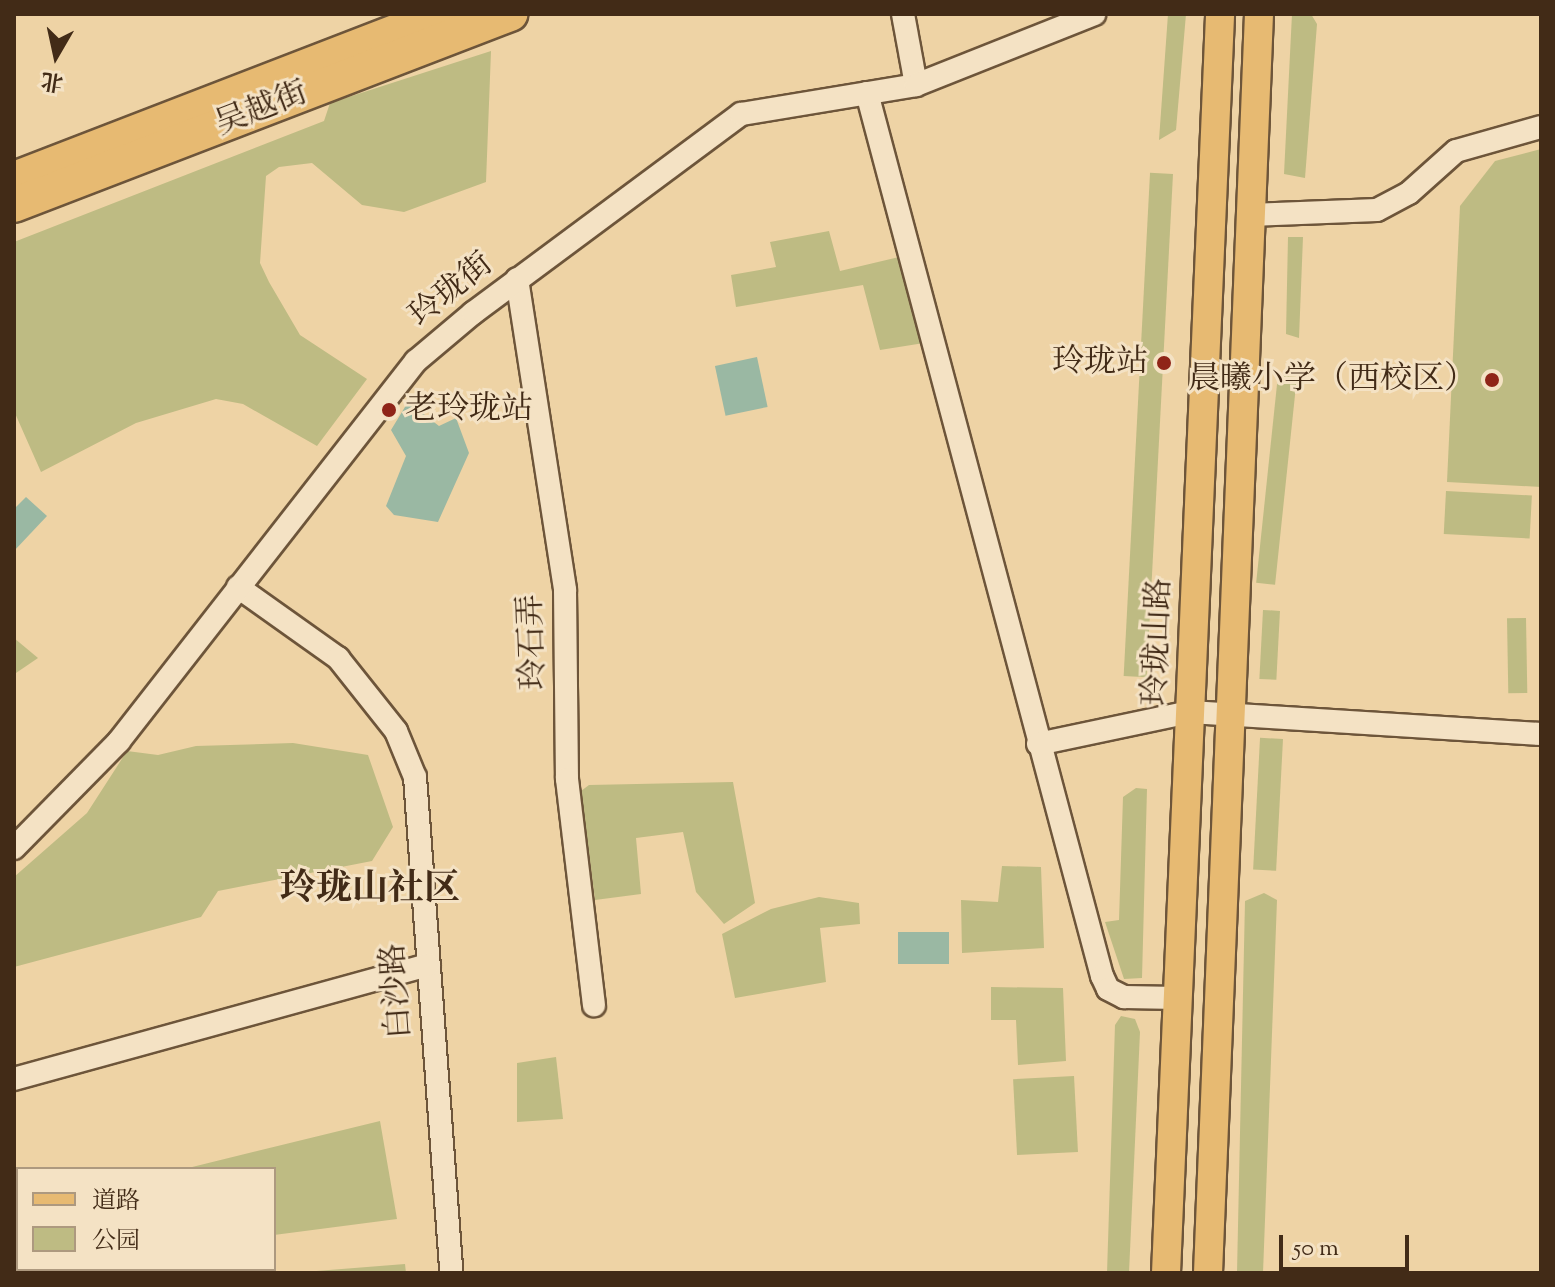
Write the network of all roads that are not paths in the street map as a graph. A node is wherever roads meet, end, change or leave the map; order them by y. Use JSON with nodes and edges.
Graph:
{"nodes":[{"id":1,"x":441,"y":14,"type":"edge"},
{"id":2,"x":510,"y":14,"type":"edge"},
{"id":3,"x":903,"y":14,"type":"edge"},
{"id":4,"x":1094,"y":14,"type":"edge"},
{"id":5,"x":1220,"y":14,"type":"edge"},
{"id":6,"x":1259,"y":14,"type":"edge"},
{"id":7,"x":916,"y":85,"type":"junction"},
{"id":8,"x":867,"y":93,"type":"junction"},
{"id":9,"x":1541,"y":127,"type":"edge"},
{"id":10,"x":14,"y":179,"type":"edge"},
{"id":11,"x":14,"y":205,"type":"edge"},
{"id":12,"x":1250,"y":215,"type":"junction"},
{"id":13,"x":517,"y":279,"type":"junction"},
{"id":14,"x":238,"y":587,"type":"junction"},
{"id":15,"x":1190,"y":712,"type":"junction"},
{"id":16,"x":1230,"y":716,"type":"junction"},
{"id":17,"x":1541,"y":734,"type":"edge"},
{"id":18,"x":1038,"y":744,"type":"junction"},
{"id":19,"x":14,"y":848,"type":"edge"},
{"id":20,"x":429,"y":965,"type":"junction"},
{"id":21,"x":1178,"y":998,"type":"junction"},
{"id":22,"x":594,"y":1005,"type":"dead end"},
{"id":23,"x":14,"y":1079,"type":"edge"},
{"id":24,"x":451,"y":1273,"type":"edge"},
{"id":25,"x":1166,"y":1273,"type":"edge"},
{"id":26,"x":1208,"y":1273,"type":"edge"}],
"edges":[{"from":1,"to":10,"type":"highway","name":"吴越街"},
{"from":2,"to":11,"type":"highway","name":"吴越街"},
{"from":3,"to":7,"type":"street"},
{"from":4,"to":7,"type":"street","name":"玲珑街"},
{"from":5,"to":15,"type":"main road","name":"玲珑山路"},
{"from":6,"to":12,"type":"main road"},
{"from":7,"to":8,"type":"street","name":"玲珑街"},
{"from":8,"to":13,"type":"street","name":"玲珑街"},
{"from":8,"to":18,"type":"street"},
{"from":9,"to":12,"type":"street"},
{"from":12,"to":16,"type":"main road"},
{"from":13,"to":14,"type":"street","name":"玲珑街"},
{"from":13,"to":22,"type":"street","name":"玲石弄"},
{"from":14,"to":19,"type":"street","name":"玲珑街"},
{"from":14,"to":20,"type":"street","name":"白沙路"},
{"from":15,"to":16,"type":"street"},
{"from":15,"to":18,"type":"street"},
{"from":15,"to":21,"type":"main road","name":"玲珑山路"},
{"from":16,"to":17,"type":"street"},
{"from":16,"to":26,"type":"main road"},
{"from":18,"to":21,"type":"street"},
{"from":20,"to":23,"type":"street"},
{"from":20,"to":24,"type":"street","name":"白沙路"},
{"from":21,"to":25,"type":"main road","name":"玲珑山路"}]}
